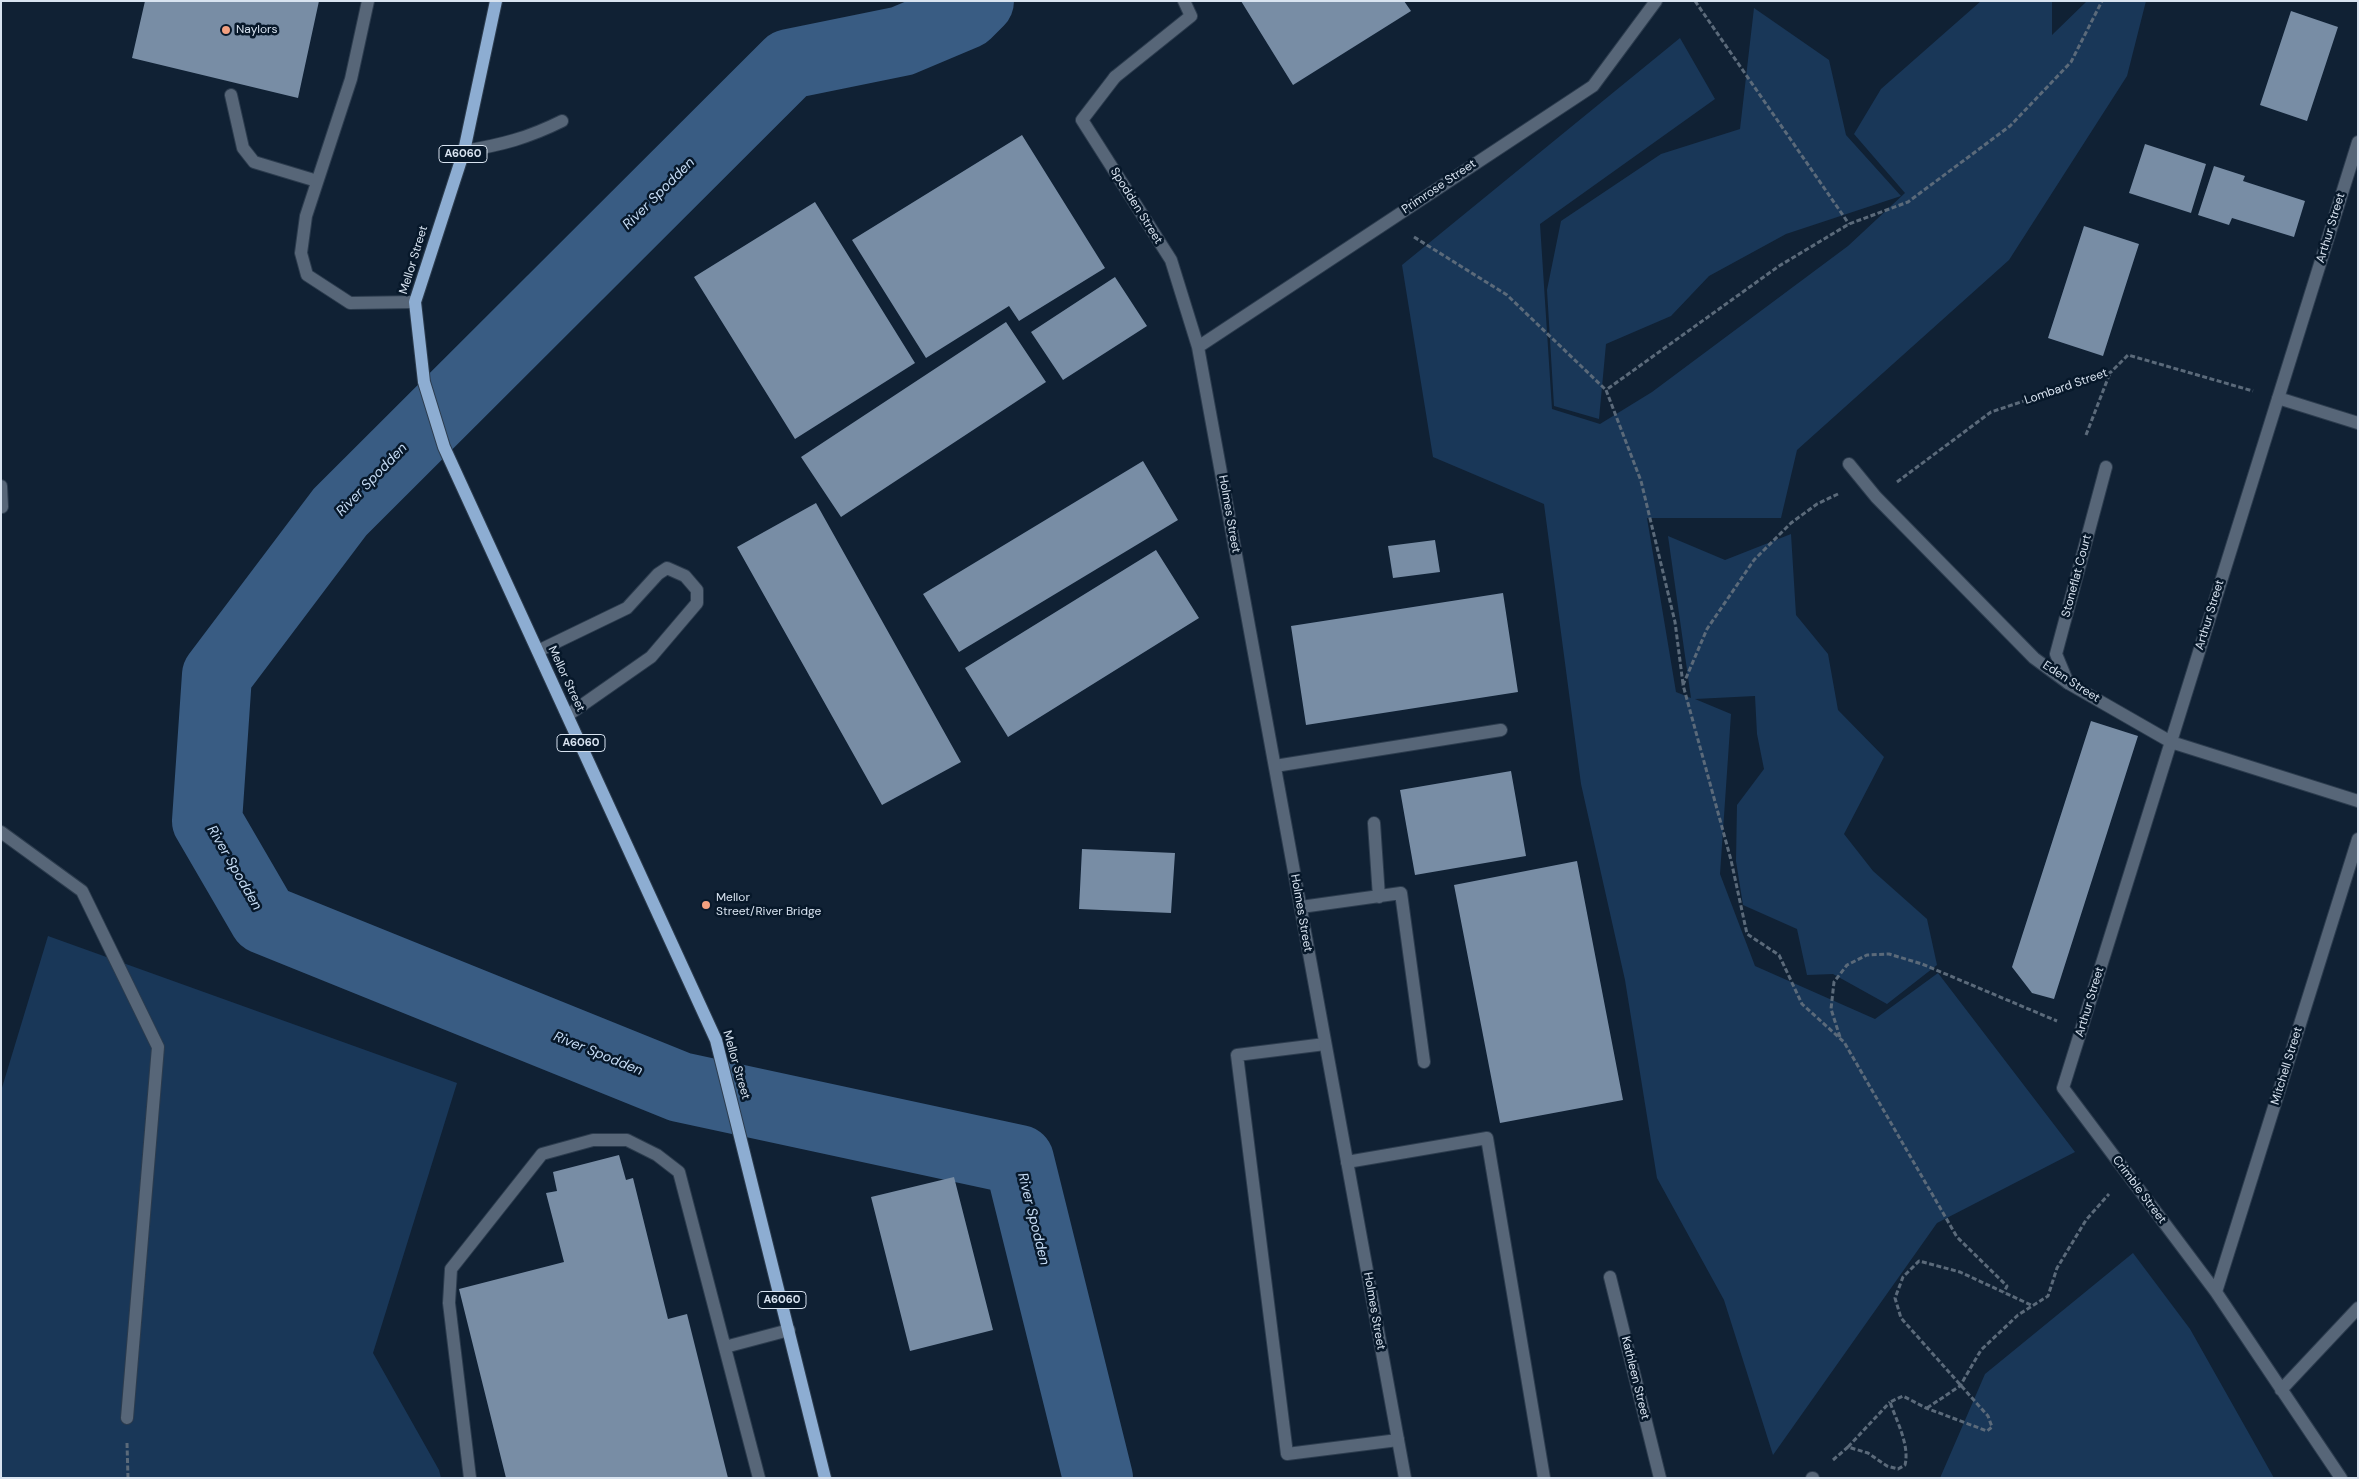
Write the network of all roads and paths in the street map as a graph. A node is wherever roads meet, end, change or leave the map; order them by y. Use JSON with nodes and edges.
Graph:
{"nodes":[{"id":1,"x":368,"y":1,"type":"edge"},
{"id":2,"x":496,"y":1,"type":"edge"},
{"id":3,"x":1184,"y":1,"type":"edge"},
{"id":4,"x":1656,"y":1,"type":"edge"},
{"id":5,"x":1695,"y":1,"type":"edge"},
{"id":6,"x":2102,"y":1,"type":"edge"},
{"id":7,"x":231,"y":95,"type":"dead end"},
{"id":8,"x":562,"y":121,"type":"dead end"},
{"id":9,"x":2358,"y":142,"type":"edge"},
{"id":10,"x":464,"y":150,"type":"junction"},
{"id":11,"x":317,"y":181,"type":"junction"},
{"id":12,"x":1384,"y":224,"type":"junction"},
{"id":13,"x":1849,"y":224,"type":"junction"},
{"id":14,"x":415,"y":302,"type":"junction"},
{"id":15,"x":1198,"y":347,"type":"junction"},
{"id":16,"x":2111,"y":372,"type":"junction"},
{"id":17,"x":1606,"y":390,"type":"junction"},
{"id":18,"x":2278,"y":398,"type":"junction"},
{"id":19,"x":2358,"y":423,"type":"edge"},
{"id":20,"x":2086,"y":435,"type":"dead end"},
{"id":21,"x":1849,"y":464,"type":"dead end"},
{"id":22,"x":2106,"y":467,"type":"dead end"},
{"id":23,"x":1,"y":486,"type":"edge"},
{"id":24,"x":1873,"y":493,"type":"junction"},
{"id":25,"x":2,"y":507,"type":"edge"},
{"id":26,"x":538,"y":651,"type":"junction"},
{"id":27,"x":2068,"y":682,"type":"junction"},
{"id":28,"x":1683,"y":685,"type":"junction"},
{"id":29,"x":568,"y":715,"type":"junction"},
{"id":30,"x":1501,"y":730,"type":"dead end"},
{"id":31,"x":2170,"y":742,"type":"junction"},
{"id":32,"x":1275,"y":766,"type":"junction"},
{"id":33,"x":2358,"y":801,"type":"edge"},
{"id":34,"x":1374,"y":823,"type":"dead end"},
{"id":35,"x":1,"y":832,"type":"edge"},
{"id":36,"x":2358,"y":840,"type":"edge"},
{"id":37,"x":1379,"y":897,"type":"junction"},
{"id":38,"x":1300,"y":907,"type":"junction"},
{"id":39,"x":2081,"y":1031,"type":"junction"},
{"id":40,"x":1840,"y":1038,"type":"junction"},
{"id":41,"x":1326,"y":1044,"type":"junction"},
{"id":42,"x":1424,"y":1062,"type":"dead end"},
{"id":43,"x":2063,"y":1088,"type":"joint"},
{"id":44,"x":1347,"y":1162,"type":"junction"},
{"id":45,"x":2127,"y":1174,"type":"junction"},
{"id":46,"x":1610,"y":1277,"type":"dead end"},
{"id":47,"x":2004,"y":1292,"type":"junction"},
{"id":48,"x":2216,"y":1292,"type":"junction"},
{"id":49,"x":2031,"y":1305,"type":"junction"},
{"id":50,"x":2358,"y":1308,"type":"edge"},
{"id":51,"x":789,"y":1330,"type":"junction"},
{"id":52,"x":725,"y":1347,"type":"junction"},
{"id":53,"x":1960,"y":1386,"type":"junction"},
{"id":54,"x":2281,"y":1390,"type":"junction"},
{"id":55,"x":1890,"y":1402,"type":"junction"},
{"id":56,"x":1926,"y":1408,"type":"junction"},
{"id":57,"x":127,"y":1418,"type":"joint"},
{"id":58,"x":1398,"y":1440,"type":"junction"},
{"id":59,"x":1848,"y":1447,"type":"junction"},
{"id":60,"x":128,"y":1478,"type":"edge"},
{"id":61,"x":470,"y":1478,"type":"edge"},
{"id":62,"x":759,"y":1478,"type":"edge"},
{"id":63,"x":825,"y":1478,"type":"edge"},
{"id":64,"x":1405,"y":1478,"type":"edge"},
{"id":65,"x":1544,"y":1478,"type":"edge"},
{"id":66,"x":1660,"y":1478,"type":"edge"},
{"id":67,"x":1813,"y":1478,"type":"edge"},
{"id":68,"x":2341,"y":1478,"type":"edge"}],
"edges":[{"from":1,"to":11,"type":"street"},
{"from":2,"to":10,"type":"main road","name":"Mellor Street","number":"A6060"},
{"from":3,"to":15,"type":"street","name":"Spodden Street"},
{"from":4,"to":12,"type":"street","name":"Primrose Street"},
{"from":5,"to":13,"type":"path"},
{"from":6,"to":13,"type":"path"},
{"from":7,"to":11,"type":"street"},
{"from":8,"to":10,"type":"street"},
{"from":9,"to":18,"type":"street","name":"Arthur Street"},
{"from":10,"to":14,"type":"main road","name":"Mellor Street","number":"A6060"},
{"from":11,"to":14,"type":"street"},
{"from":12,"to":15,"type":"street","name":"Primrose Street"},
{"from":12,"to":17,"type":"path"},
{"from":13,"to":17,"type":"path"},
{"from":14,"to":26,"type":"main road","name":"Mellor Street","number":"A6060"},
{"from":15,"to":32,"type":"street","name":"Holmes Street"},
{"from":16,"to":18,"type":"path","name":"Lombard Street"},
{"from":16,"to":20,"type":"path"},
{"from":16,"to":24,"type":"path","name":"Lombard Street"},
{"from":17,"to":28,"type":"path"},
{"from":18,"to":19,"type":"street"},
{"from":18,"to":31,"type":"street","name":"Arthur Street"},
{"from":21,"to":24,"type":"street","name":"Eden Street"},
{"from":22,"to":27,"type":"street","name":"Stoneflat Court"},
{"from":23,"to":25,"type":"street"},
{"from":24,"to":27,"type":"street","name":"Eden Street"},
{"from":24,"to":28,"type":"path"},
{"from":26,"to":29,"type":"main road","name":"Mellor Street","number":"A6060"},
{"from":26,"to":29,"type":"street"},
{"from":27,"to":31,"type":"street","name":"Eden Street"},
{"from":28,"to":40,"type":"path"},
{"from":29,"to":51,"type":"main road","name":"Mellor Street","number":"A6060"},
{"from":30,"to":32,"type":"street"},
{"from":31,"to":33,"type":"street","name":"Eden Street"},
{"from":31,"to":39,"type":"street","name":"Arthur Street"},
{"from":32,"to":38,"type":"street","name":"Holmes Street"},
{"from":34,"to":37,"type":"street"},
{"from":35,"to":57,"type":"street"},
{"from":36,"to":48,"type":"street","name":"Mitchell Street"},
{"from":37,"to":38,"type":"street"},
{"from":37,"to":42,"type":"street"},
{"from":38,"to":41,"type":"street","name":"Holmes Street"},
{"from":39,"to":40,"type":"path"},
{"from":39,"to":43,"type":"street","name":"Arthur Street"},
{"from":40,"to":47,"type":"path"},
{"from":41,"to":44,"type":"street","name":"Holmes Street"},
{"from":41,"to":58,"type":"street"},
{"from":43,"to":45,"type":"street","name":"Crimble Street"},
{"from":44,"to":58,"type":"street","name":"Holmes Street"},
{"from":44,"to":65,"type":"street"},
{"from":45,"to":48,"type":"street","name":"Crimble Street"},
{"from":45,"to":49,"type":"path"},
{"from":46,"to":66,"type":"street","name":"Kathleen Street"},
{"from":47,"to":49,"type":"path"},
{"from":47,"to":53,"type":"path"},
{"from":48,"to":54,"type":"street","name":"Crimble Street"},
{"from":49,"to":53,"type":"path"},
{"from":50,"to":54,"type":"street"},
{"from":51,"to":52,"type":"street"},
{"from":51,"to":63,"type":"main road","name":"Mellor Street","number":"A6060"},
{"from":52,"to":61,"type":"street"},
{"from":52,"to":62,"type":"street"},
{"from":53,"to":56,"type":"path"},
{"from":53,"to":56,"type":"path"},
{"from":54,"to":68,"type":"street","name":"Crimble Street"},
{"from":55,"to":56,"type":"path"},
{"from":55,"to":59,"type":"path"},
{"from":55,"to":59,"type":"path"},
{"from":57,"to":60,"type":"path"},
{"from":58,"to":64,"type":"street","name":"Holmes Street"},
{"from":59,"to":67,"type":"path"}]}
